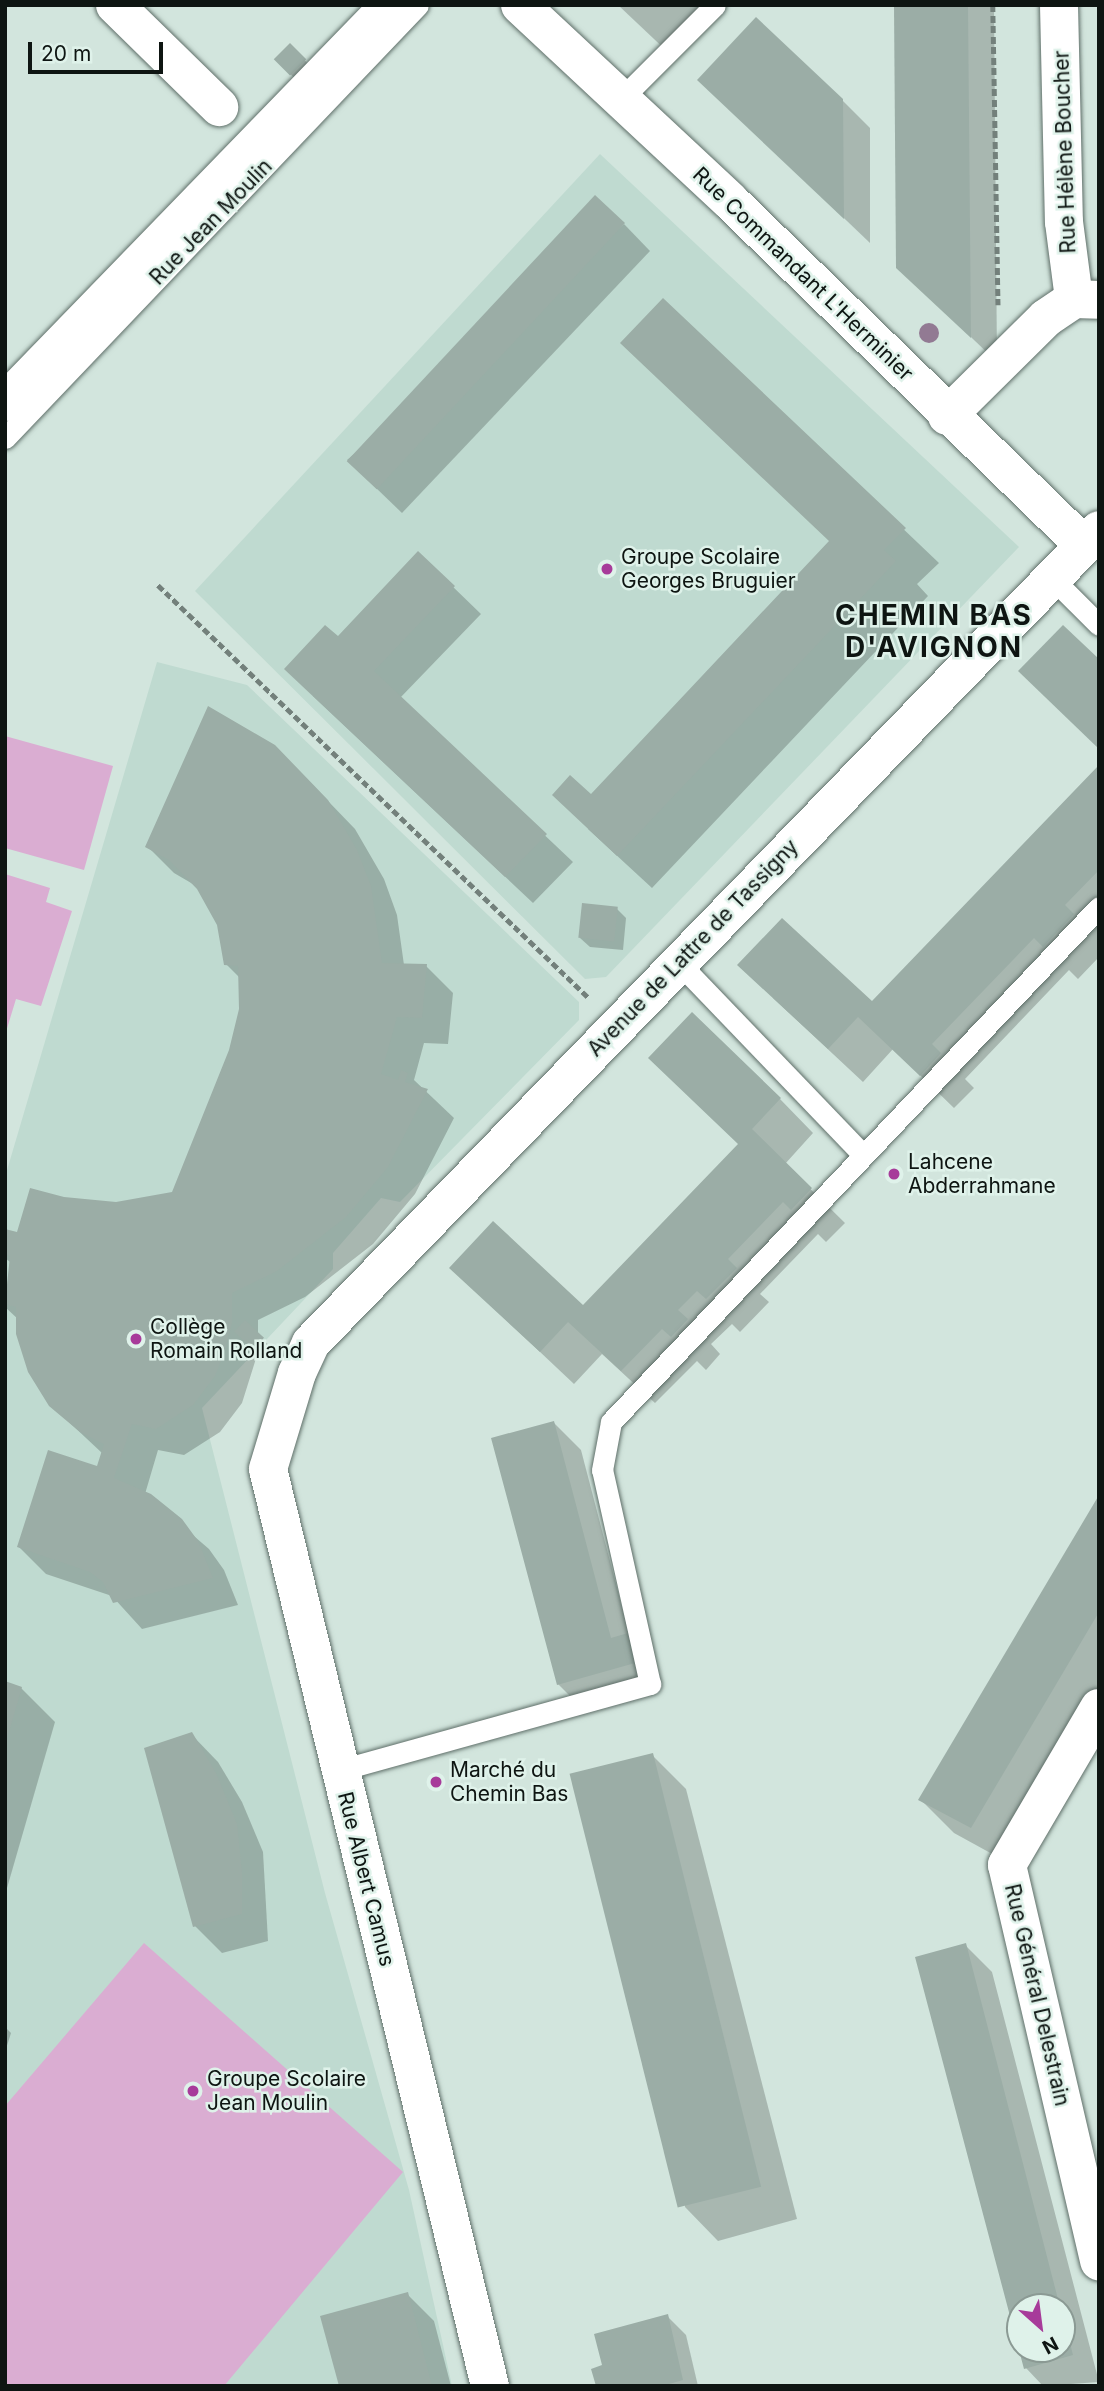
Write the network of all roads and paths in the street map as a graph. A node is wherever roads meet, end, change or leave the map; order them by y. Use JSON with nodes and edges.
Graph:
{"nodes":[{"id":1,"x":115,"y":5,"type":"edge"},
{"id":2,"x":390,"y":5,"type":"edge"},
{"id":3,"x":418,"y":5,"type":"edge"},
{"id":4,"x":520,"y":5,"type":"edge"},
{"id":5,"x":715,"y":5,"type":"edge"},
{"id":6,"x":993,"y":5,"type":"edge"},
{"id":7,"x":1061,"y":7,"type":"edge"},
{"id":8,"x":620,"y":100,"type":"junction"},
{"id":9,"x":219,"y":107,"type":"dead end"},
{"id":10,"x":1086,"y":299,"type":"edge"},
{"id":11,"x":999,"y":364,"type":"junction"},
{"id":12,"x":5,"y":402,"type":"edge"},
{"id":13,"x":947,"y":416,"type":"junction"},
{"id":14,"x":5,"y":438,"type":"edge"},
{"id":15,"x":1092,"y":538,"type":"edge"},
{"id":16,"x":1052,"y":578,"type":"junction"},
{"id":17,"x":158,"y":585,"type":"dead end"},
{"id":18,"x":1099,"y":625,"type":"edge"},
{"id":19,"x":1099,"y":907,"type":"edge"},
{"id":20,"x":679,"y":964,"type":"junction"},
{"id":21,"x":618,"y":1026,"type":"junction"},
{"id":22,"x":862,"y":1154,"type":"junction"},
{"id":23,"x":297,"y":1373,"type":"joint"},
{"id":24,"x":1099,"y":1708,"type":"edge"},
{"id":25,"x":340,"y":1770,"type":"junction"},
{"id":26,"x":1099,"y":2261,"type":"edge"},
{"id":27,"x":490,"y":2386,"type":"edge"}],
"edges":[{"from":1,"to":9,"type":"street"},
{"from":2,"to":12,"type":"street","name":"Rue Jean Moulin"},
{"from":3,"to":14,"type":"lane","name":"Rue Jean Moulin"},
{"from":4,"to":8,"type":"street","name":"Rue Commandant L'Herminier"},
{"from":5,"to":8,"type":"lane"},
{"from":6,"to":11,"type":"path"},
{"from":7,"to":10,"type":"street","name":"Rue Hélène Boucher"},
{"from":8,"to":13,"type":"street","name":"Rue Commandant L'Herminier"},
{"from":10,"to":11,"type":"street","name":"Rue Hélène Boucher"},
{"from":11,"to":13,"type":"street","name":"Rue Hélène Boucher"},
{"from":13,"to":15,"type":"street","name":"Rue Commandant L'Herminier"},
{"from":15,"to":16,"type":"street","name":"Avenue de Lattre de Tassigny"},
{"from":16,"to":18,"type":"lane"},
{"from":16,"to":20,"type":"street","name":"Avenue de Lattre de Tassigny"},
{"from":17,"to":21,"type":"path"},
{"from":19,"to":22,"type":"lane"},
{"from":20,"to":21,"type":"street","name":"Avenue de Lattre de Tassigny"},
{"from":20,"to":22,"type":"lane"},
{"from":21,"to":23,"type":"street","name":"Avenue de Lattre de Tassigny"},
{"from":22,"to":25,"type":"lane"},
{"from":23,"to":25,"type":"street","name":"Rue Albert Camus"},
{"from":24,"to":26,"type":"street","name":"Rue Général Delestrain"},
{"from":25,"to":27,"type":"street","name":"Rue Albert Camus"}]}
